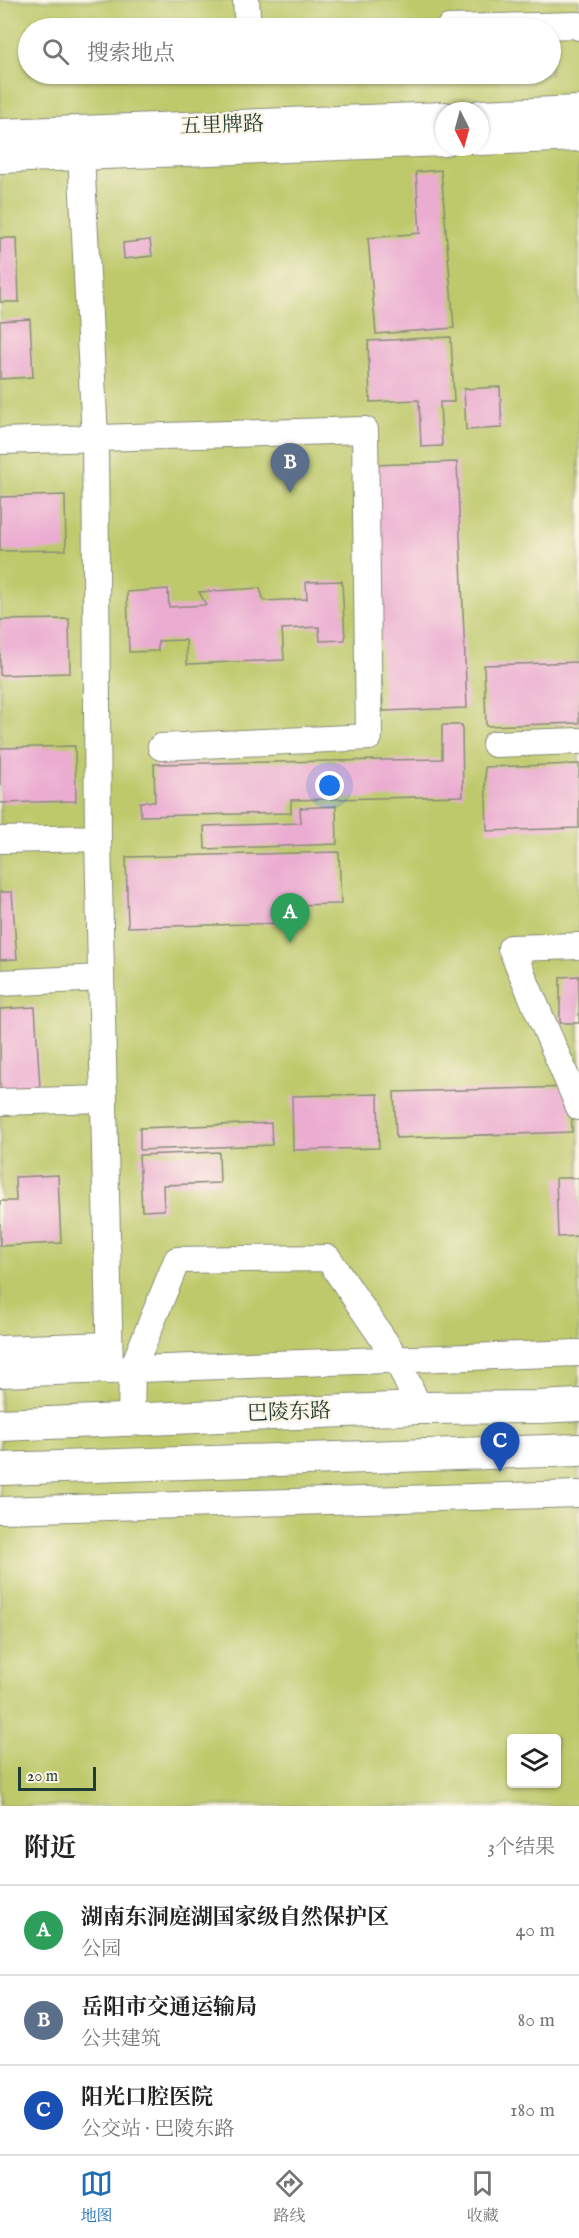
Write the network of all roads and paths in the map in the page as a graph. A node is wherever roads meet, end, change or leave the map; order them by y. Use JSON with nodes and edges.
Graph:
{"nodes":[{"id":1,"x":246,"y":0,"type":"edge"},
{"id":2,"x":247,"y":18,"type":"edge"},
{"id":3,"x":561,"y":25,"type":"edge"},
{"id":4,"x":579,"y":25,"type":"edge"},
{"id":5,"x":579,"y":112,"type":"edge"},
{"id":6,"x":489,"y":116,"type":"edge"},
{"id":7,"x":435,"y":118,"type":"edge"},
{"id":8,"x":0,"y":135,"type":"edge"},
{"id":9,"x":579,"y":135,"type":"edge"},
{"id":10,"x":489,"y":139,"type":"edge"},
{"id":11,"x":435,"y":140,"type":"edge"},
{"id":12,"x":81,"y":154,"type":"junction"},
{"id":13,"x":0,"y":157,"type":"edge"},
{"id":14,"x":95,"y":438,"type":"junction"},
{"id":15,"x":0,"y":441,"type":"edge"},
{"id":16,"x":579,"y":741,"type":"edge"},
{"id":17,"x":495,"y":744,"type":"dead end"},
{"id":18,"x":161,"y":747,"type":"dead end"},
{"id":19,"x":98,"y":838,"type":"junction"},
{"id":20,"x":0,"y":840,"type":"edge"},
{"id":21,"x":579,"y":946,"type":"edge"},
{"id":22,"x":101,"y":978,"type":"junction"},
{"id":23,"x":0,"y":983,"type":"edge"},
{"id":24,"x":103,"y":1099,"type":"junction"},
{"id":25,"x":0,"y":1102,"type":"edge"},
{"id":26,"x":579,"y":1107,"type":"edge"},
{"id":27,"x":109,"y":1345,"type":"junction"},
{"id":28,"x":0,"y":1349,"type":"edge"},
{"id":29,"x":579,"y":1353,"type":"edge"},
{"id":30,"x":398,"y":1361,"type":"junction"},
{"id":31,"x":121,"y":1370,"type":"junction"},
{"id":32,"x":0,"y":1374,"type":"edge"},
{"id":33,"x":579,"y":1405,"type":"edge"},
{"id":34,"x":419,"y":1408,"type":"junction"},
{"id":35,"x":131,"y":1419,"type":"junction"},
{"id":36,"x":0,"y":1425,"type":"edge"},
{"id":37,"x":579,"y":1450,"type":"edge"},
{"id":38,"x":0,"y":1469,"type":"edge"},
{"id":39,"x":579,"y":1494,"type":"edge"},
{"id":40,"x":0,"y":1510,"type":"edge"}],
"edges":[{"from":1,"to":2,"type":"street"},
{"from":3,"to":4,"type":"street"},
{"from":5,"to":6,"type":"main road"},
{"from":7,"to":8,"type":"main road","name":"五里牌路"},
{"from":9,"to":10,"type":"main road"},
{"from":11,"to":12,"type":"main road","name":"五里牌路"},
{"from":12,"to":13,"type":"main road","name":"五里牌路"},
{"from":12,"to":14,"type":"street"},
{"from":14,"to":15,"type":"street"},
{"from":14,"to":18,"type":"street"},
{"from":14,"to":19,"type":"street"},
{"from":16,"to":17,"type":"street"},
{"from":19,"to":20,"type":"street"},
{"from":19,"to":22,"type":"street"},
{"from":21,"to":26,"type":"street"},
{"from":22,"to":23,"type":"street"},
{"from":22,"to":24,"type":"street"},
{"from":24,"to":25,"type":"street"},
{"from":24,"to":27,"type":"street"},
{"from":27,"to":28,"type":"street"},
{"from":27,"to":31,"type":"street"},
{"from":29,"to":30,"type":"street"},
{"from":30,"to":31,"type":"street"},
{"from":30,"to":31,"type":"street"},
{"from":30,"to":34,"type":"street"},
{"from":31,"to":32,"type":"street"},
{"from":31,"to":35,"type":"street"},
{"from":33,"to":34,"type":"main road","name":"巴陵东路"},
{"from":34,"to":35,"type":"main road","name":"巴陵东路"},
{"from":35,"to":36,"type":"main road","name":"巴陵东路"},
{"from":37,"to":38,"type":"main road"},
{"from":39,"to":40,"type":"street"}]}
